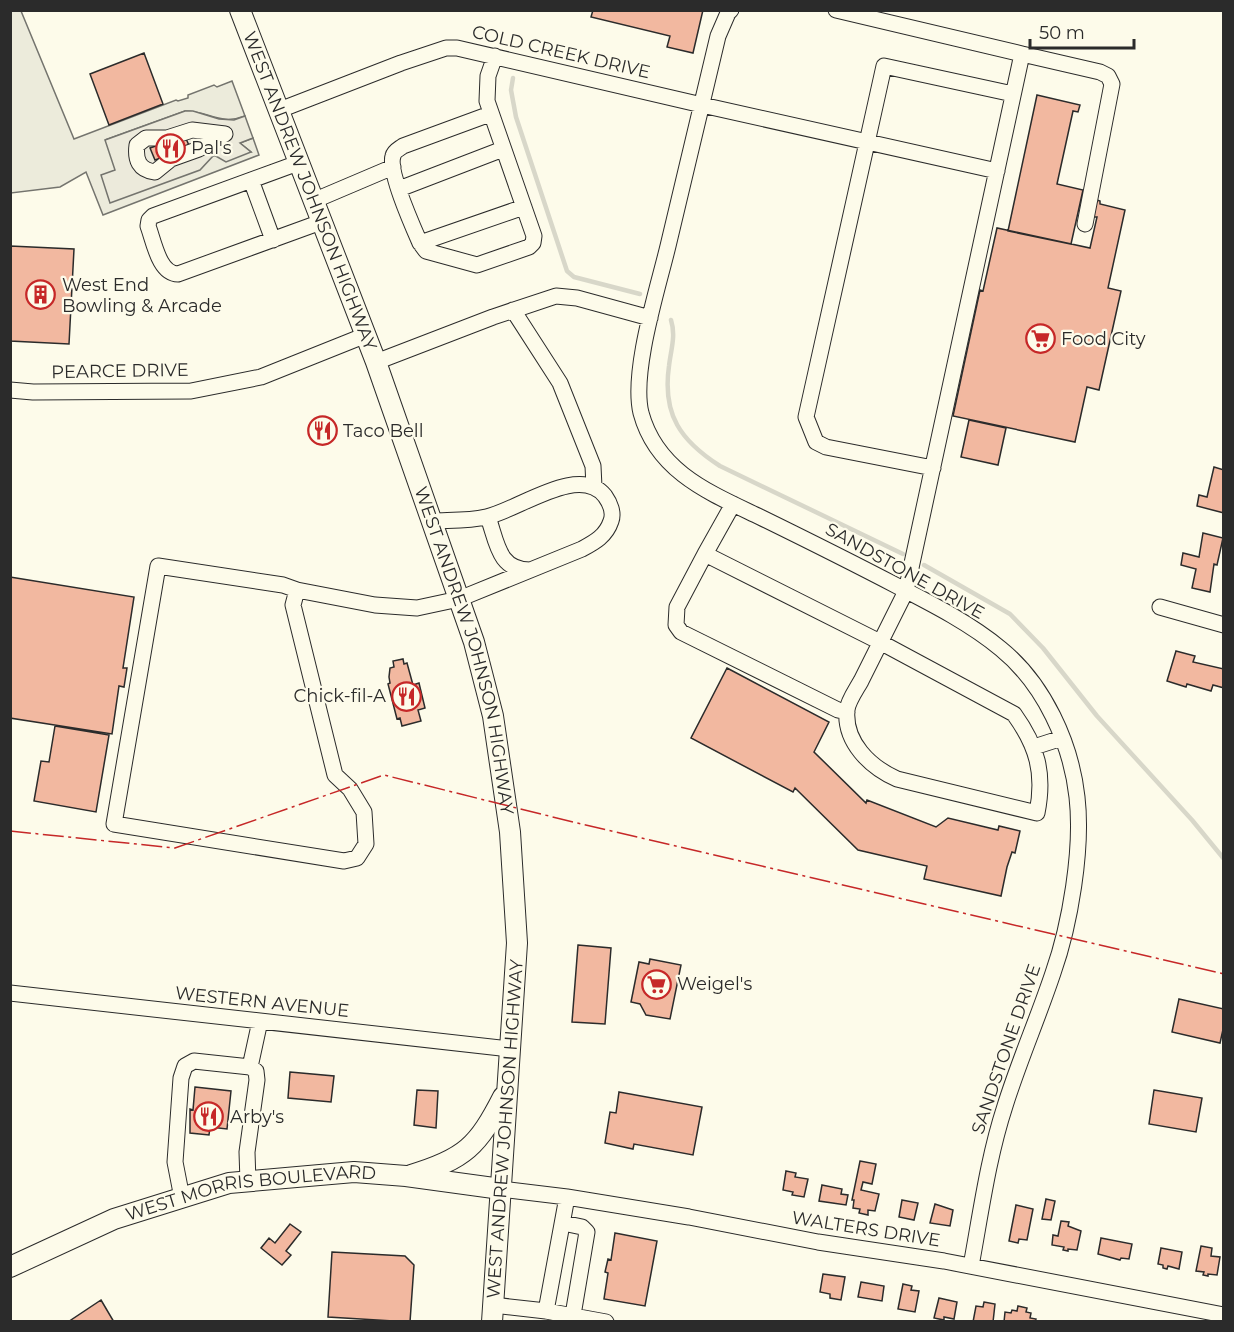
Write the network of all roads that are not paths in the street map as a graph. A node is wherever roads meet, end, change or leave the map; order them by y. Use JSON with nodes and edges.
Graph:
{"nodes":[{"id":1,"x":240,"y":10,"type":"edge"},
{"id":2,"x":731,"y":10,"type":"edge"},
{"id":3,"x":836,"y":10,"type":"edge"},
{"id":4,"x":1022,"y":54,"type":"junction"},
{"id":5,"x":495,"y":56,"type":"junction"},
{"id":6,"x":1013,"y":94,"type":"junction"},
{"id":7,"x":702,"y":105,"type":"junction"},
{"id":8,"x":278,"y":111,"type":"junction"},
{"id":9,"x":490,"y":114,"type":"junction"},
{"id":10,"x":225,"y":134,"type":"joint"},
{"id":11,"x":867,"y":142,"type":"junction"},
{"id":12,"x":503,"y":149,"type":"junction"},
{"id":13,"x":298,"y":163,"type":"junction"},
{"id":14,"x":393,"y":167,"type":"junction"},
{"id":15,"x":997,"y":171,"type":"junction"},
{"id":16,"x":251,"y":180,"type":"junction"},
{"id":17,"x":399,"y":189,"type":"junction"},
{"id":18,"x":313,"y":201,"type":"junction"},
{"id":19,"x":524,"y":207,"type":"junction"},
{"id":20,"x":321,"y":222,"type":"junction"},
{"id":21,"x":1085,"y":224,"type":"dead end"},
{"id":22,"x":273,"y":240,"type":"junction"},
{"id":23,"x":420,"y":243,"type":"junction"},
{"id":24,"x":513,"y":310,"type":"junction"},
{"id":25,"x":650,"y":318,"type":"junction"},
{"id":26,"x":366,"y":335,"type":"junction"},
{"id":27,"x":376,"y":362,"type":"junction"},
{"id":28,"x":10,"y":390,"type":"edge"},
{"id":29,"x":933,"y":468,"type":"junction"},
{"id":30,"x":594,"y":487,"type":"junction"},
{"id":31,"x":733,"y":504,"type":"junction"},
{"id":32,"x":488,"y":517,"type":"junction"},
{"id":33,"x":432,"y":521,"type":"junction"},
{"id":34,"x":705,"y":554,"type":"junction"},
{"id":35,"x":530,"y":570,"type":"junction"},
{"id":36,"x":297,"y":590,"type":"junction"},
{"id":37,"x":906,"y":591,"type":"junction"},
{"id":38,"x":459,"y":599,"type":"junction"},
{"id":39,"x":1160,"y":607,"type":"dead end"},
{"id":40,"x":1224,"y":625,"type":"edge"},
{"id":41,"x":880,"y":642,"type":"junction"},
{"id":42,"x":847,"y":712,"type":"junction"},
{"id":43,"x":1062,"y":738,"type":"junction"},
{"id":44,"x":1034,"y":747,"type":"junction"},
{"id":45,"x":10,"y":993,"type":"edge"},
{"id":46,"x":260,"y":1021,"type":"junction"},
{"id":47,"x":510,"y":1049,"type":"junction"},
{"id":48,"x":250,"y":1067,"type":"junction"},
{"id":49,"x":507,"y":1089,"type":"junction"},
{"id":50,"x":406,"y":1176,"type":"junction"},
{"id":51,"x":248,"y":1182,"type":"junction"},
{"id":52,"x":501,"y":1189,"type":"junction"},
{"id":53,"x":567,"y":1197,"type":"junction"},
{"id":54,"x":182,"y":1198,"type":"junction"},
{"id":55,"x":562,"y":1223,"type":"junction"},
{"id":56,"x":971,"y":1266,"type":"junction"},
{"id":57,"x":10,"y":1267,"type":"edge"},
{"id":58,"x":546,"y":1311,"type":"junction"},
{"id":59,"x":493,"y":1313,"type":"edge"},
{"id":60,"x":573,"y":1315,"type":"junction"},
{"id":61,"x":1224,"y":1315,"type":"edge"},
{"id":62,"x":606,"y":1322,"type":"edge"}],
"edges":[{"from":1,"to":8,"type":"main road","name":"WEST ANDREW JOHNSON HIGHWAY"},
{"from":2,"to":7,"type":"street","name":"SANDSTONE DRIVE"},
{"from":3,"to":4,"type":"street"},
{"from":4,"to":6,"type":"street"},
{"from":4,"to":21,"type":"street"},
{"from":5,"to":7,"type":"street","name":"COLD CREEK DRIVE"},
{"from":5,"to":8,"type":"street","name":"COLD CREEK DRIVE"},
{"from":5,"to":9,"type":"street"},
{"from":6,"to":11,"type":"street"},
{"from":6,"to":15,"type":"street"},
{"from":7,"to":11,"type":"street","name":"COLD CREEK DRIVE"},
{"from":7,"to":25,"type":"street","name":"SANDSTONE DRIVE"},
{"from":8,"to":13,"type":"main road","name":"WEST ANDREW JOHNSON HIGHWAY"},
{"from":9,"to":12,"type":"street"},
{"from":9,"to":14,"type":"street"},
{"from":10,"to":10,"type":"street"},
{"from":11,"to":15,"type":"street","name":"COLD CREEK DRIVE"},
{"from":11,"to":29,"type":"street"},
{"from":12,"to":17,"type":"street"},
{"from":12,"to":19,"type":"street"},
{"from":13,"to":16,"type":"street"},
{"from":13,"to":18,"type":"main road","name":"WEST ANDREW JOHNSON HIGHWAY"},
{"from":14,"to":17,"type":"street"},
{"from":14,"to":18,"type":"street"},
{"from":15,"to":29,"type":"street"},
{"from":16,"to":22,"type":"street"},
{"from":16,"to":22,"type":"street"},
{"from":17,"to":23,"type":"street"},
{"from":18,"to":20,"type":"main road","name":"WEST ANDREW JOHNSON HIGHWAY"},
{"from":19,"to":23,"type":"street"},
{"from":19,"to":23,"type":"street"},
{"from":20,"to":22,"type":"street"},
{"from":20,"to":26,"type":"main road","name":"WEST ANDREW JOHNSON HIGHWAY"},
{"from":24,"to":25,"type":"street"},
{"from":24,"to":27,"type":"street"},
{"from":24,"to":30,"type":"street"},
{"from":25,"to":31,"type":"street","name":"SANDSTONE DRIVE"},
{"from":26,"to":27,"type":"main road","name":"WEST ANDREW JOHNSON HIGHWAY"},
{"from":26,"to":28,"type":"street","name":"PEARCE DRIVE"},
{"from":27,"to":33,"type":"main road","name":"WEST ANDREW JOHNSON HIGHWAY"},
{"from":29,"to":37,"type":"street"},
{"from":30,"to":32,"type":"street"},
{"from":30,"to":35,"type":"street"},
{"from":31,"to":34,"type":"street"},
{"from":31,"to":37,"type":"street","name":"SANDSTONE DRIVE"},
{"from":32,"to":33,"type":"street"},
{"from":32,"to":35,"type":"street"},
{"from":33,"to":38,"type":"main road","name":"WEST ANDREW JOHNSON HIGHWAY"},
{"from":34,"to":41,"type":"street"},
{"from":34,"to":42,"type":"street"},
{"from":35,"to":38,"type":"street"},
{"from":36,"to":36,"type":"street"},
{"from":36,"to":38,"type":"street"},
{"from":37,"to":41,"type":"street"},
{"from":37,"to":43,"type":"street","name":"SANDSTONE DRIVE"},
{"from":38,"to":47,"type":"main road","name":"WEST ANDREW JOHNSON HIGHWAY"},
{"from":39,"to":40,"type":"street"},
{"from":41,"to":42,"type":"street"},
{"from":41,"to":44,"type":"street"},
{"from":42,"to":44,"type":"street"},
{"from":43,"to":44,"type":"street"},
{"from":43,"to":56,"type":"street","name":"SANDSTONE DRIVE"},
{"from":45,"to":46,"type":"street","name":"WESTERN AVENUE"},
{"from":46,"to":47,"type":"street","name":"WESTERN AVENUE"},
{"from":46,"to":48,"type":"street"},
{"from":47,"to":49,"type":"main road","name":"WEST ANDREW JOHNSON HIGHWAY"},
{"from":48,"to":51,"type":"street"},
{"from":48,"to":54,"type":"street"},
{"from":49,"to":50,"type":"main road"},
{"from":49,"to":52,"type":"main road","name":"WEST ANDREW JOHNSON HIGHWAY"},
{"from":50,"to":51,"type":"main road","name":"WEST MORRIS BOULEVARD"},
{"from":50,"to":52,"type":"main road","name":"WEST MORRIS BOULEVARD"},
{"from":51,"to":54,"type":"main road","name":"WEST MORRIS BOULEVARD"},
{"from":52,"to":53,"type":"street","name":"WALTERS DRIVE"},
{"from":52,"to":59,"type":"main road","name":"WEST ANDREW JOHNSON HIGHWAY"},
{"from":53,"to":55,"type":"street"},
{"from":53,"to":56,"type":"street","name":"WALTERS DRIVE"},
{"from":54,"to":57,"type":"main road","name":"WEST MORRIS BOULEVARD"},
{"from":55,"to":58,"type":"street"},
{"from":55,"to":60,"type":"street"},
{"from":56,"to":61,"type":"street","name":"WALTERS DRIVE"},
{"from":58,"to":59,"type":"street"},
{"from":58,"to":60,"type":"street"},
{"from":60,"to":62,"type":"street"}]}
